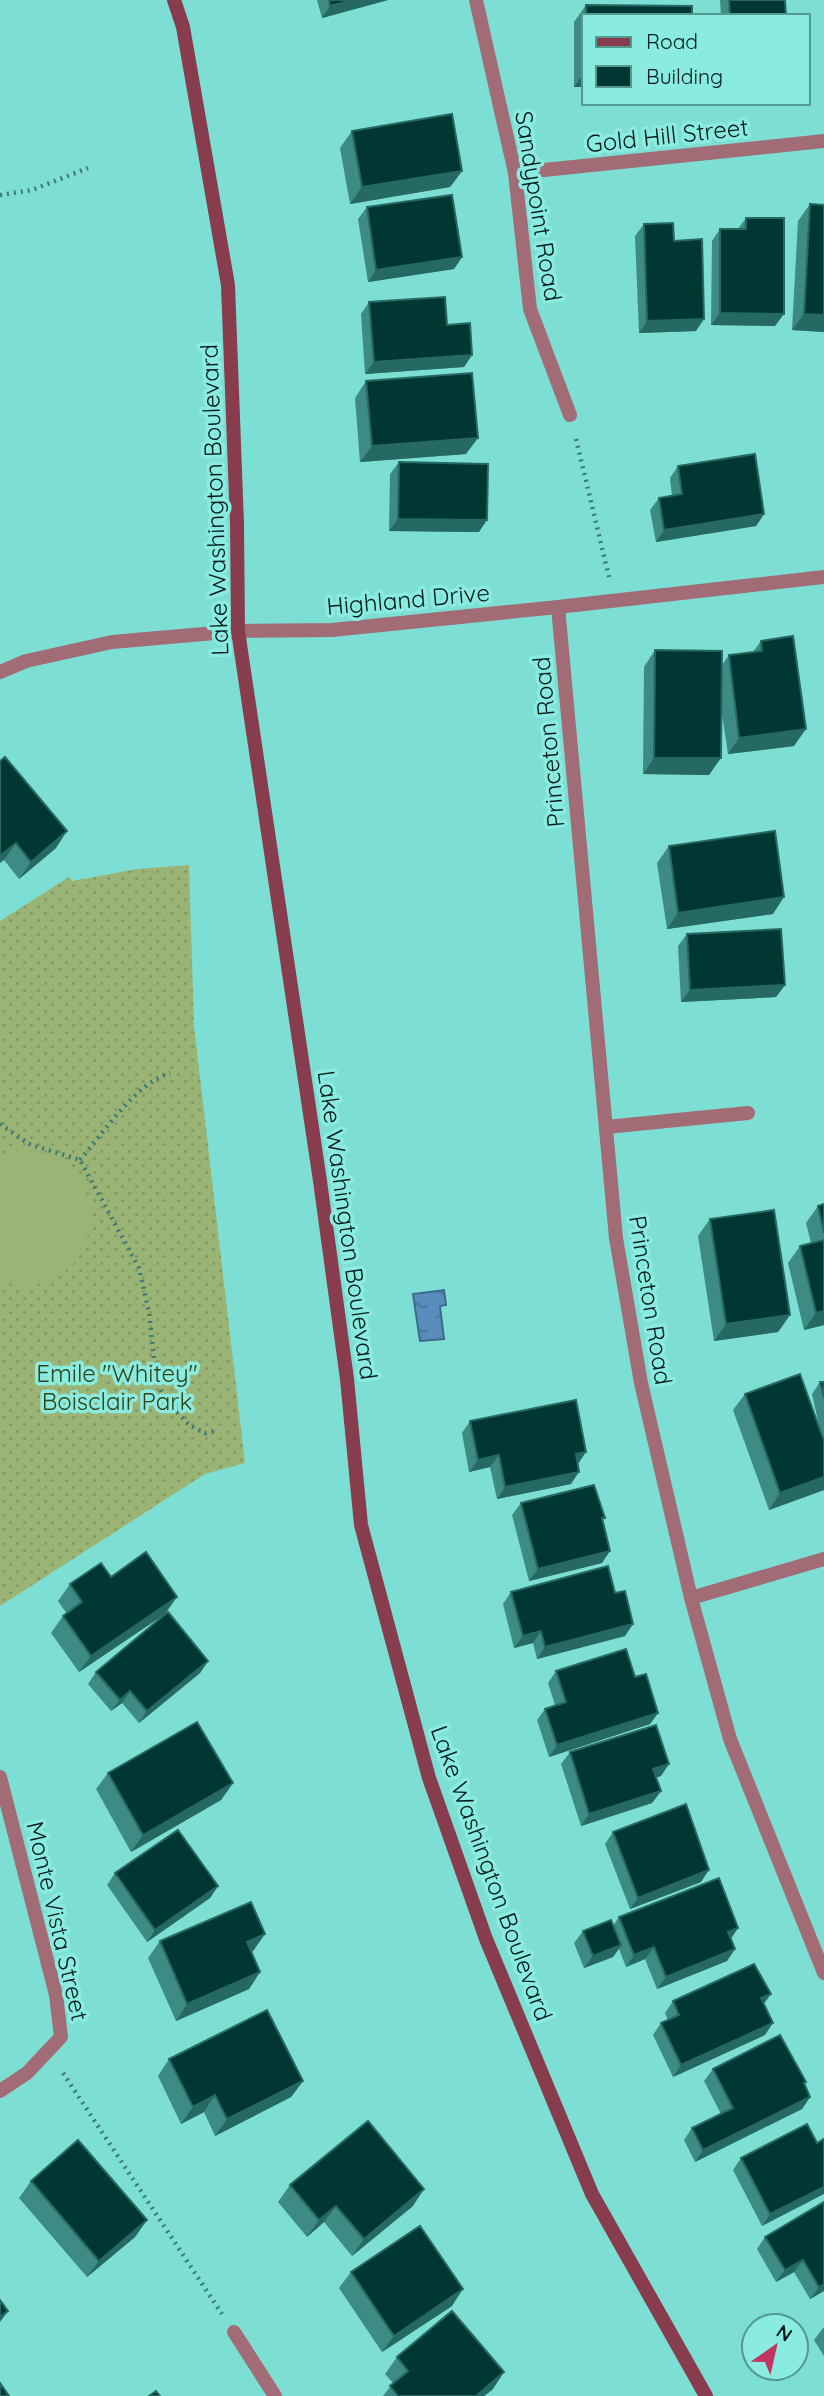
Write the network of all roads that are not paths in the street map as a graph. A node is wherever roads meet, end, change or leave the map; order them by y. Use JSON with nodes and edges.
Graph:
{"nodes":[{"id":1,"x":174,"y":0,"type":"edge"},
{"id":2,"x":477,"y":0,"type":"edge"},
{"id":3,"x":824,"y":141,"type":"edge"},
{"id":4,"x":515,"y":173,"type":"junction"},
{"id":5,"x":570,"y":415,"type":"road end"},
{"id":6,"x":824,"y":577,"type":"edge"},
{"id":7,"x":558,"y":607,"type":"junction"},
{"id":8,"x":239,"y":631,"type":"junction"},
{"id":9,"x":0,"y":672,"type":"edge"},
{"id":10,"x":748,"y":1113,"type":"dead end"},
{"id":11,"x":606,"y":1127,"type":"junction"},
{"id":12,"x":824,"y":1559,"type":"edge"},
{"id":13,"x":691,"y":1598,"type":"junction"},
{"id":14,"x":0,"y":1777,"type":"edge"},
{"id":15,"x":824,"y":1973,"type":"edge"},
{"id":16,"x":0,"y":2091,"type":"edge"},
{"id":17,"x":234,"y":2332,"type":"road end"},
{"id":18,"x":275,"y":2396,"type":"edge"},
{"id":19,"x":706,"y":2396,"type":"edge"}],
"edges":[{"from":1,"to":8,"type":"street","name":"Lake Washington Boulevard"},
{"from":2,"to":4,"type":"street","name":"Sandypoint Road"},
{"from":3,"to":4,"type":"street","name":"Gold Hill Street"},
{"from":4,"to":5,"type":"street","name":"Sandypoint Road"},
{"from":6,"to":7,"type":"street","name":"Highland Drive"},
{"from":7,"to":8,"type":"street","name":"Highland Drive"},
{"from":7,"to":11,"type":"street","name":"Princeton Road"},
{"from":8,"to":9,"type":"street","name":"Highland Drive"},
{"from":8,"to":19,"type":"street","name":"Lake Washington Boulevard"},
{"from":10,"to":11,"type":"street"},
{"from":11,"to":13,"type":"street","name":"Princeton Road"},
{"from":12,"to":13,"type":"street"},
{"from":13,"to":15,"type":"street","name":"Princeton Road"},
{"from":14,"to":16,"type":"street","name":"Monte Vista Street"},
{"from":17,"to":18,"type":"street"}]}
